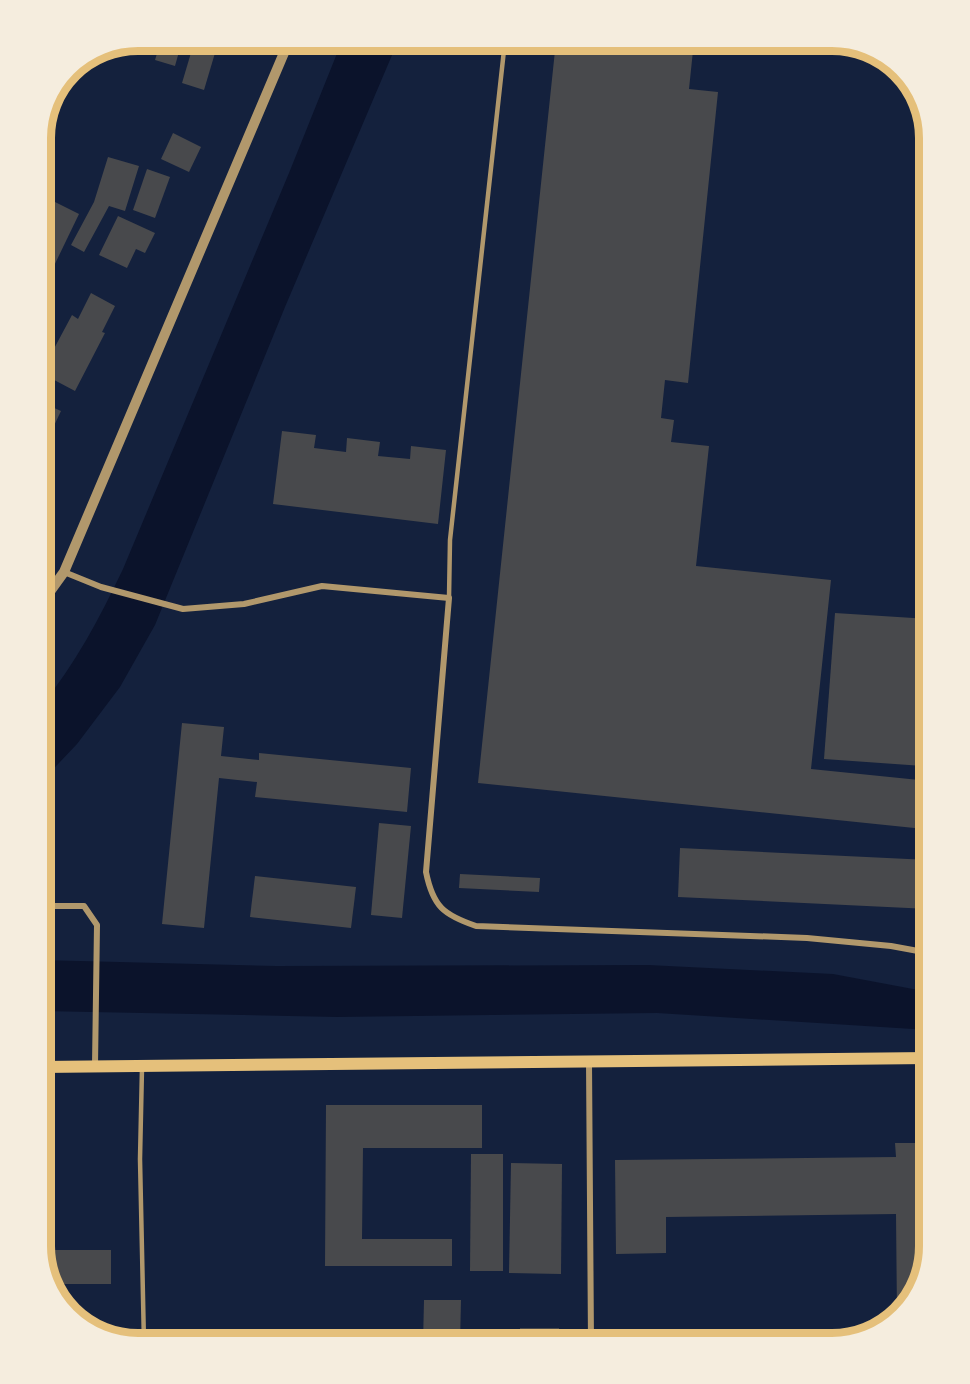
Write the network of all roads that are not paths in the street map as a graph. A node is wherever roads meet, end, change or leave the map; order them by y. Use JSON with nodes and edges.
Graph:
{"nodes":[{"id":1,"x":284,"y":51,"type":"edge"},
{"id":2,"x":504,"y":51,"type":"edge"},
{"id":3,"x":64,"y":572,"type":"junction"},
{"id":4,"x":51,"y":590,"type":"edge"},
{"id":5,"x":448,"y":598,"type":"junction"},
{"id":6,"x":51,"y":904,"type":"edge"},
{"id":7,"x":919,"y":951,"type":"edge"},
{"id":8,"x":919,"y":1059,"type":"edge"},
{"id":9,"x":590,"y":1061,"type":"junction"},
{"id":10,"x":95,"y":1065,"type":"junction"},
{"id":11,"x":142,"y":1065,"type":"junction"},
{"id":12,"x":51,"y":1067,"type":"edge"},
{"id":13,"x":144,"y":1333,"type":"edge"},
{"id":14,"x":591,"y":1333,"type":"edge"}],
"edges":[{"from":1,"to":3,"type":"street"},
{"from":2,"to":5,"type":"lane"},
{"from":3,"to":4,"type":"street"},
{"from":3,"to":5,"type":"street"},
{"from":5,"to":7,"type":"street"},
{"from":6,"to":10,"type":"street"},
{"from":8,"to":9,"type":"main road"},
{"from":9,"to":11,"type":"main road"},
{"from":9,"to":14,"type":"street"},
{"from":10,"to":11,"type":"main road"},
{"from":10,"to":12,"type":"main road"},
{"from":11,"to":13,"type":"lane"}]}
